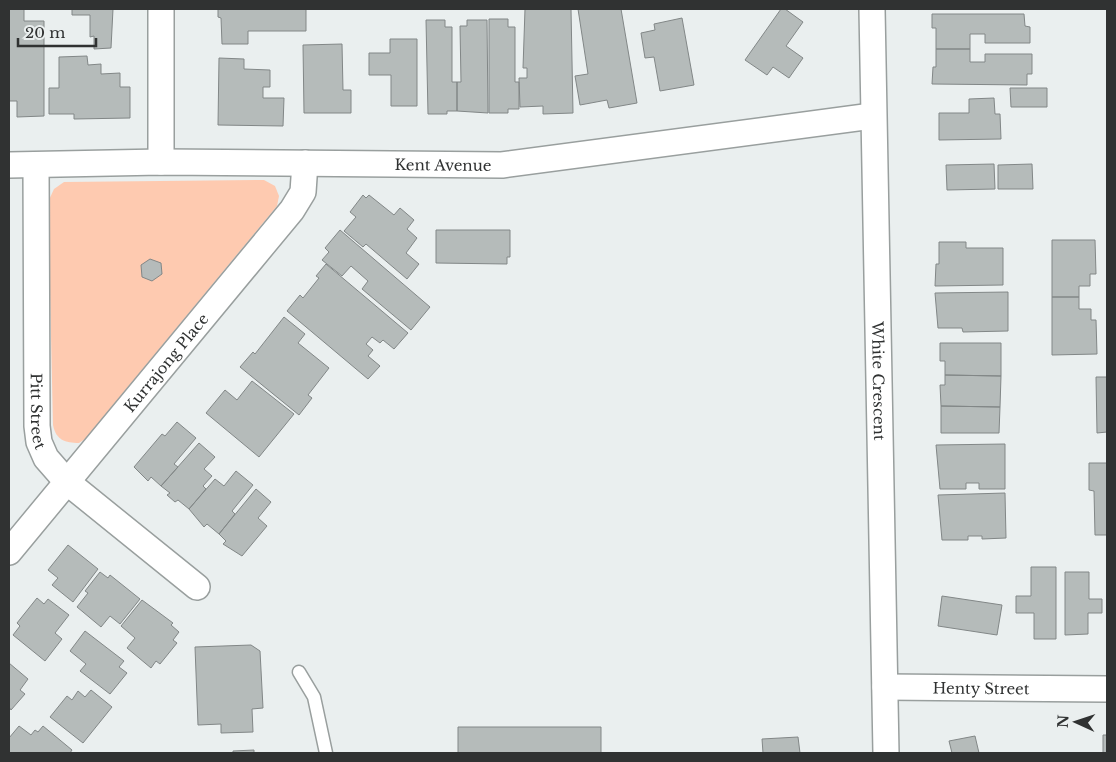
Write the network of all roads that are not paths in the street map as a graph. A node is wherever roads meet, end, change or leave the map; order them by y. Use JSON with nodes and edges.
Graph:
{"nodes":[{"id":1,"x":161,"y":9,"type":"edge"},
{"id":2,"x":872,"y":9,"type":"edge"},
{"id":3,"x":872,"y":116,"type":"junction"},
{"id":4,"x":162,"y":162,"type":"junction"},
{"id":5,"x":305,"y":164,"type":"junction"},
{"id":6,"x":9,"y":165,"type":"edge"},
{"id":7,"x":36,"y":165,"type":"junction"},
{"id":8,"x":67,"y":482,"type":"junction"},
{"id":9,"x":9,"y":552,"type":"edge"},
{"id":10,"x":197,"y":587,"type":"dead end"},
{"id":11,"x":299,"y":672,"type":"dead end"},
{"id":12,"x":885,"y":687,"type":"junction"},
{"id":13,"x":1107,"y":689,"type":"edge"},
{"id":14,"x":326,"y":753,"type":"edge"},
{"id":15,"x":886,"y":753,"type":"edge"}],
"edges":[{"from":1,"to":4,"type":"street"},
{"from":2,"to":3,"type":"street","name":"White Crescent"},
{"from":3,"to":5,"type":"street","name":"Kent Avenue"},
{"from":3,"to":12,"type":"street","name":"White Crescent"},
{"from":4,"to":5,"type":"street","name":"Kent Avenue"},
{"from":4,"to":7,"type":"street","name":"Kent Avenue"},
{"from":5,"to":8,"type":"street","name":"Kurrajong Place"},
{"from":6,"to":7,"type":"street","name":"Kent Avenue"},
{"from":7,"to":8,"type":"street","name":"Pitt Street"},
{"from":8,"to":9,"type":"street","name":"Kurrajong Place"},
{"from":8,"to":10,"type":"street","name":"Pitt Street"},
{"from":11,"to":14,"type":"lane"},
{"from":12,"to":13,"type":"street","name":"Henty Street"},
{"from":12,"to":15,"type":"street","name":"White Crescent"}]}
